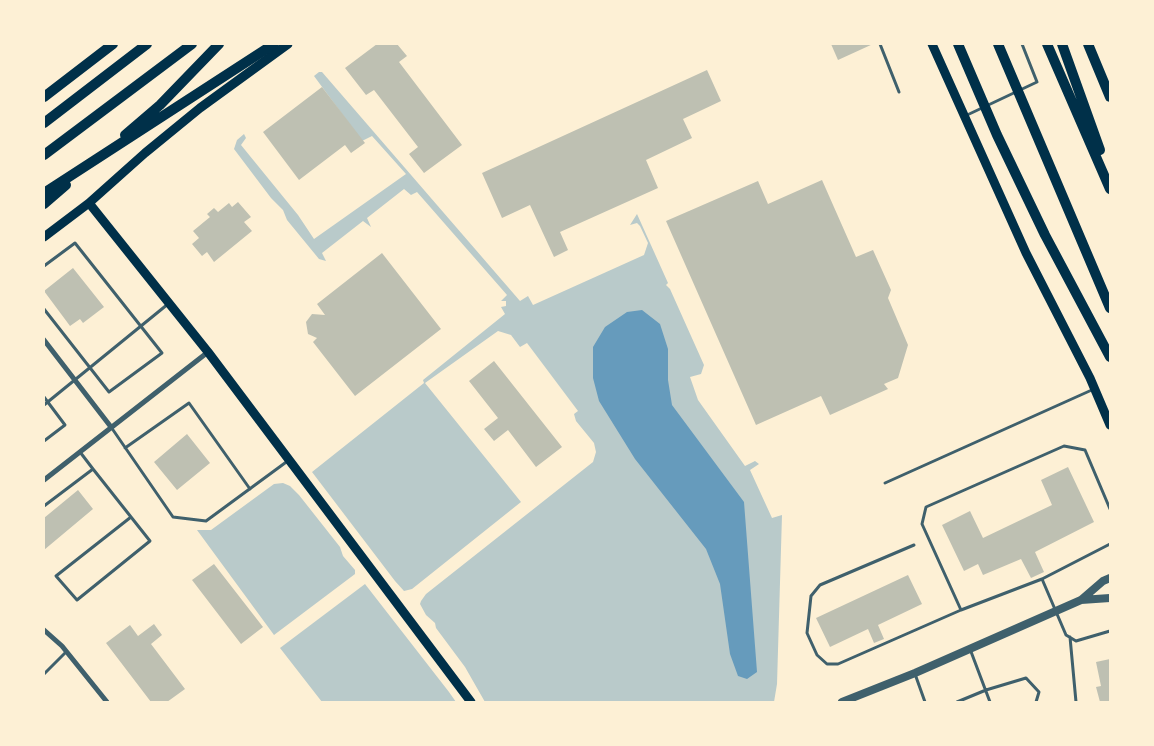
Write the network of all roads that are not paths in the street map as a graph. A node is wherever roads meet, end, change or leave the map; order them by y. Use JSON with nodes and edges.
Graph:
{"nodes":[{"id":1,"x":113,"y":44,"type":"edge"},
{"id":2,"x":147,"y":44,"type":"edge"},
{"id":3,"x":192,"y":44,"type":"edge"},
{"id":4,"x":219,"y":44,"type":"edge"},
{"id":5,"x":274,"y":44,"type":"edge"},
{"id":6,"x":288,"y":44,"type":"edge"},
{"id":7,"x":880,"y":44,"type":"edge"},
{"id":8,"x":932,"y":44,"type":"edge"},
{"id":9,"x":958,"y":44,"type":"edge"},
{"id":10,"x":998,"y":44,"type":"edge"},
{"id":11,"x":1022,"y":44,"type":"edge"},
{"id":12,"x":1047,"y":44,"type":"edge"},
{"id":13,"x":1062,"y":44,"type":"edge"},
{"id":14,"x":1088,"y":44,"type":"edge"},
{"id":15,"x":899,"y":92,"type":"dead end"},
{"id":16,"x":44,"y":97,"type":"edge"},
{"id":17,"x":1110,"y":97,"type":"edge"},
{"id":18,"x":965,"y":116,"type":"junction"},
{"id":19,"x":44,"y":123,"type":"edge"},
{"id":20,"x":44,"y":155,"type":"edge"},
{"id":21,"x":1110,"y":179,"type":"edge"},
{"id":22,"x":1110,"y":189,"type":"edge"},
{"id":23,"x":44,"y":194,"type":"edge"},
{"id":24,"x":89,"y":203,"type":"junction"},
{"id":25,"x":44,"y":204,"type":"edge"},
{"id":26,"x":44,"y":238,"type":"edge"},
{"id":27,"x":44,"y":266,"type":"edge"},
{"id":28,"x":169,"y":303,"type":"junction"},
{"id":29,"x":44,"y":308,"type":"edge"},
{"id":30,"x":1110,"y":308,"type":"edge"},
{"id":31,"x":140,"y":326,"type":"junction"},
{"id":32,"x":44,"y":340,"type":"edge"},
{"id":33,"x":208,"y":352,"type":"junction"},
{"id":34,"x":1110,"y":357,"type":"edge"},
{"id":35,"x":90,"y":367,"type":"junction"},
{"id":36,"x":74,"y":379,"type":"junction"},
{"id":37,"x":1093,"y":386,"type":"junction"},
{"id":38,"x":44,"y":397,"type":"edge"},
{"id":39,"x":48,"y":402,"type":"junction"},
{"id":40,"x":44,"y":405,"type":"edge"},
{"id":41,"x":1110,"y":413,"type":"edge"},
{"id":42,"x":1110,"y":425,"type":"edge"},
{"id":43,"x":111,"y":427,"type":"junction"},
{"id":44,"x":44,"y":441,"type":"edge"},
{"id":45,"x":125,"y":448,"type":"junction"},
{"id":46,"x":79,"y":452,"type":"junction"},
{"id":47,"x":289,"y":460,"type":"junction"},
{"id":48,"x":93,"y":469,"type":"junction"},
{"id":49,"x":44,"y":480,"type":"edge"},
{"id":50,"x":884,"y":483,"type":"dead end"},
{"id":51,"x":250,"y":489,"type":"junction"},
{"id":52,"x":44,"y":506,"type":"edge"},
{"id":53,"x":1110,"y":509,"type":"edge"},
{"id":54,"x":131,"y":517,"type":"junction"},
{"id":55,"x":1110,"y":544,"type":"edge"},
{"id":56,"x":914,"y":545,"type":"dead end"},
{"id":57,"x":1110,"y":578,"type":"edge"},
{"id":58,"x":1042,"y":579,"type":"junction"},
{"id":59,"x":1110,"y":598,"type":"edge"},
{"id":60,"x":1081,"y":600,"type":"junction"},
{"id":61,"x":961,"y":610,"type":"junction"},
{"id":62,"x":1056,"y":610,"type":"junction"},
{"id":63,"x":44,"y":630,"type":"edge"},
{"id":64,"x":1110,"y":631,"type":"edge"},
{"id":65,"x":1070,"y":637,"type":"junction"},
{"id":66,"x":970,"y":649,"type":"junction"},
{"id":67,"x":66,"y":652,"type":"junction"},
{"id":68,"x":915,"y":673,"type":"junction"},
{"id":69,"x":44,"y":674,"type":"edge"},
{"id":70,"x":986,"y":690,"type":"junction"},
{"id":71,"x":107,"y":702,"type":"edge"},
{"id":72,"x":471,"y":702,"type":"edge"},
{"id":73,"x":842,"y":702,"type":"edge"},
{"id":74,"x":925,"y":702,"type":"edge"},
{"id":75,"x":957,"y":702,"type":"edge"},
{"id":76,"x":990,"y":702,"type":"edge"},
{"id":77,"x":1036,"y":702,"type":"edge"},
{"id":78,"x":1076,"y":702,"type":"edge"}],
"edges":[{"from":1,"to":16,"type":"highway"},
{"from":2,"to":19,"type":"highway"},
{"from":3,"to":20,"type":"highway"},
{"from":4,"to":25,"type":"highway"},
{"from":5,"to":23,"type":"highway"},
{"from":6,"to":24,"type":"main road"},
{"from":7,"to":15,"type":"lane"},
{"from":8,"to":18,"type":"main road"},
{"from":9,"to":34,"type":"highway"},
{"from":10,"to":30,"type":"highway"},
{"from":11,"to":18,"type":"lane"},
{"from":12,"to":22,"type":"highway"},
{"from":13,"to":21,"type":"highway"},
{"from":14,"to":17,"type":"highway"},
{"from":18,"to":37,"type":"main road"},
{"from":24,"to":26,"type":"main road"},
{"from":24,"to":28,"type":"main road"},
{"from":27,"to":31,"type":"lane"},
{"from":28,"to":31,"type":"lane"},
{"from":28,"to":33,"type":"main road"},
{"from":29,"to":35,"type":"lane"},
{"from":31,"to":35,"type":"lane"},
{"from":31,"to":35,"type":"lane"},
{"from":32,"to":36,"type":"street"},
{"from":33,"to":43,"type":"street"},
{"from":33,"to":47,"type":"main road"},
{"from":35,"to":36,"type":"lane"},
{"from":36,"to":39,"type":"lane"},
{"from":36,"to":43,"type":"street"},
{"from":37,"to":41,"type":"main road"},
{"from":37,"to":42,"type":"main road"},
{"from":37,"to":50,"type":"lane"},
{"from":38,"to":39,"type":"lane"},
{"from":39,"to":40,"type":"lane"},
{"from":39,"to":44,"type":"lane"},
{"from":43,"to":45,"type":"lane"},
{"from":43,"to":46,"type":"street"},
{"from":45,"to":51,"type":"lane"},
{"from":45,"to":51,"type":"lane"},
{"from":46,"to":48,"type":"lane"},
{"from":46,"to":49,"type":"street"},
{"from":47,"to":51,"type":"lane"},
{"from":47,"to":72,"type":"main road"},
{"from":48,"to":52,"type":"lane"},
{"from":48,"to":54,"type":"lane"},
{"from":53,"to":61,"type":"lane"},
{"from":54,"to":54,"type":"lane"},
{"from":55,"to":58,"type":"lane"},
{"from":56,"to":61,"type":"lane"},
{"from":57,"to":60,"type":"street"},
{"from":58,"to":61,"type":"lane"},
{"from":58,"to":62,"type":"lane"},
{"from":59,"to":60,"type":"street"},
{"from":60,"to":62,"type":"street"},
{"from":62,"to":65,"type":"lane"},
{"from":62,"to":66,"type":"street"},
{"from":63,"to":67,"type":"street"},
{"from":64,"to":65,"type":"lane"},
{"from":65,"to":78,"type":"lane"},
{"from":66,"to":68,"type":"street"},
{"from":66,"to":70,"type":"lane"},
{"from":67,"to":69,"type":"lane"},
{"from":67,"to":71,"type":"street"},
{"from":68,"to":73,"type":"street"},
{"from":68,"to":74,"type":"lane"},
{"from":70,"to":75,"type":"lane"},
{"from":70,"to":76,"type":"lane"},
{"from":70,"to":77,"type":"lane"}]}
